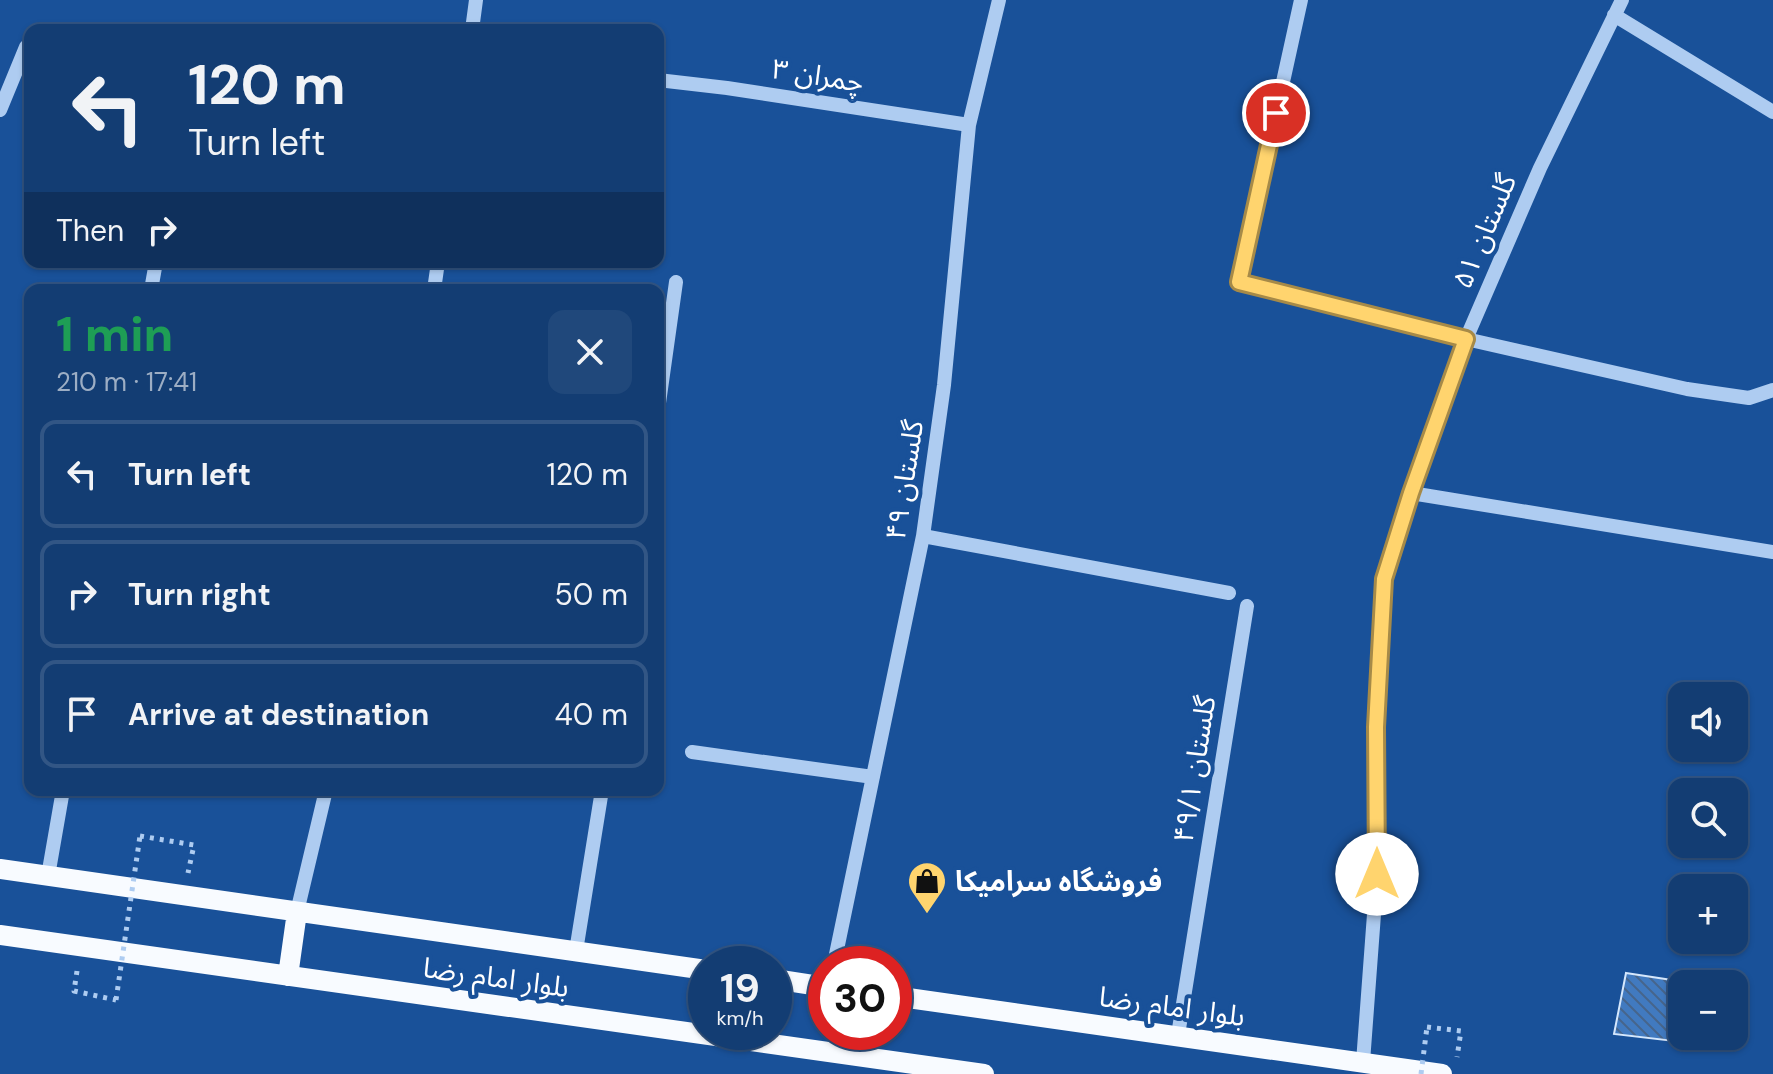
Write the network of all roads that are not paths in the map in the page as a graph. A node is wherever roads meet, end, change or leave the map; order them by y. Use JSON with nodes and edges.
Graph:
{"nodes":[{"id":1,"x":476,"y":0,"type":"edge"},
{"id":2,"x":999,"y":0,"type":"edge"},
{"id":3,"x":1301,"y":0,"type":"edge"},
{"id":4,"x":1622,"y":0,"type":"edge"},
{"id":5,"x":1614,"y":15,"type":"junction"},
{"id":6,"x":473,"y":24,"type":"edge"},
{"id":7,"x":24,"y":52,"type":"edge"},
{"id":8,"x":664,"y":81,"type":"edge"},
{"id":9,"x":0,"y":110,"type":"edge"},
{"id":10,"x":1773,"y":112,"type":"edge"},
{"id":11,"x":969,"y":125,"type":"junction"},
{"id":12,"x":676,"y":282,"type":"dead end"},
{"id":13,"x":1466,"y":339,"type":"junction"},
{"id":14,"x":664,"y":367,"type":"edge"},
{"id":15,"x":1773,"y":390,"type":"edge"},
{"id":16,"x":1411,"y":493,"type":"junction"},
{"id":17,"x":923,"y":536,"type":"junction"},
{"id":18,"x":1773,"y":552,"type":"edge"},
{"id":19,"x":1229,"y":593,"type":"dead end"},
{"id":20,"x":1247,"y":606,"type":"dead end"},
{"id":21,"x":692,"y":752,"type":"dead end"},
{"id":22,"x":873,"y":777,"type":"junction"},
{"id":23,"x":62,"y":796,"type":"edge"},
{"id":24,"x":325,"y":796,"type":"edge"},
{"id":25,"x":601,"y":796,"type":"edge"},
{"id":26,"x":0,"y":869,"type":"edge"},
{"id":27,"x":48,"y":876,"type":"junction"},
{"id":28,"x":297,"y":912,"type":"junction"},
{"id":29,"x":0,"y":935,"type":"edge"},
{"id":30,"x":838,"y":946,"type":"edge"},
{"id":31,"x":576,"y":951,"type":"junction"},
{"id":32,"x":688,"y":967,"type":"edge"},
{"id":33,"x":288,"y":976,"type":"junction"},
{"id":34,"x":912,"y":998,"type":"edge"},
{"id":35,"x":1178,"y":1035,"type":"junction"},
{"id":36,"x":1363,"y":1062,"type":"junction"},
{"id":37,"x":972,"y":1073,"type":"edge"},
{"id":38,"x":1442,"y":1074,"type":"edge"}],
"edges":[{"from":1,"to":6,"type":"street"},
{"from":2,"to":11,"type":"street","name":"گلستان ۴۹"},
{"from":3,"to":13,"type":"street"},
{"from":4,"to":5,"type":"street","name":"گلستان ۵۱"},
{"from":5,"to":10,"type":"street"},
{"from":5,"to":13,"type":"street","name":"گلستان ۵۱"},
{"from":7,"to":9,"type":"street"},
{"from":8,"to":11,"type":"street","name":"چمران ۳"},
{"from":11,"to":17,"type":"street","name":"گلستان ۴۹"},
{"from":12,"to":14,"type":"street"},
{"from":13,"to":15,"type":"street"},
{"from":13,"to":16,"type":"street","name":"گلستان ۵۱"},
{"from":16,"to":18,"type":"street"},
{"from":16,"to":36,"type":"street","name":"گلستان ۵۱"},
{"from":17,"to":19,"type":"street"},
{"from":17,"to":22,"type":"street","name":"گلستان ۴۹"},
{"from":20,"to":35,"type":"street","name":"گلستان ۴۹/۱"},
{"from":21,"to":22,"type":"street"},
{"from":22,"to":30,"type":"street","name":"گلستان ۴۹"},
{"from":23,"to":27,"type":"street"},
{"from":24,"to":28,"type":"street"},
{"from":25,"to":31,"type":"street"},
{"from":26,"to":27,"type":"main road","name":"بلوار امام رضا"},
{"from":27,"to":28,"type":"main road","name":"بلوار امام رضا"},
{"from":28,"to":31,"type":"main road","name":"بلوار امام رضا"},
{"from":28,"to":33,"type":"main road"},
{"from":29,"to":33,"type":"main road","name":"بلوار امام رضا"},
{"from":31,"to":32,"type":"main road","name":"بلوار امام رضا"},
{"from":33,"to":37,"type":"main road","name":"بلوار امام رضا"},
{"from":34,"to":35,"type":"main road","name":"بلوار امام رضا"},
{"from":35,"to":36,"type":"main road","name":"بلوار امام رضا"},
{"from":36,"to":38,"type":"main road","name":"بلوار امام رضا"}]}
